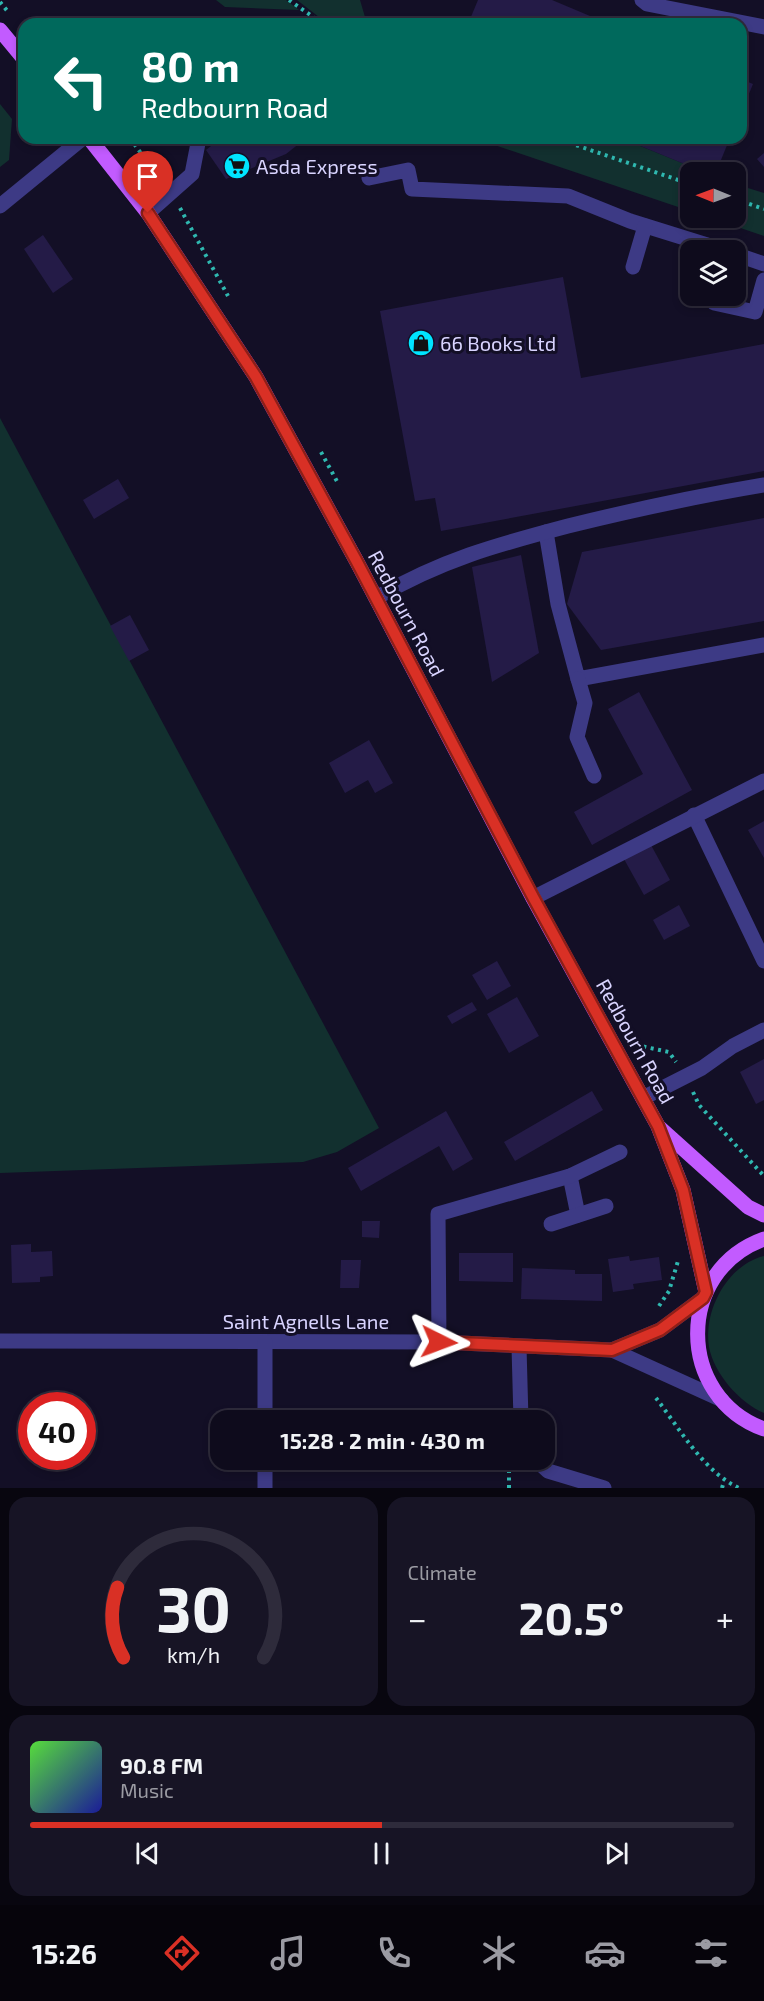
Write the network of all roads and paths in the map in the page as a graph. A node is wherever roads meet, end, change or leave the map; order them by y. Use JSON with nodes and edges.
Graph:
{"nodes":[{"id":1,"x":290,"y":0,"type":"edge"},
{"id":2,"x":642,"y":0,"type":"edge"},
{"id":3,"x":313,"y":18,"type":"edge"},
{"id":4,"x":718,"y":18,"type":"edge"},
{"id":5,"x":747,"y":24,"type":"edge"},
{"id":6,"x":764,"y":27,"type":"edge"},
{"id":7,"x":0,"y":30,"type":"edge"},
{"id":8,"x":18,"y":52,"type":"edge"},
{"id":9,"x":76,"y":144,"type":"edge"},
{"id":10,"x":94,"y":144,"type":"edge"},
{"id":11,"x":134,"y":144,"type":"edge"},
{"id":12,"x":199,"y":144,"type":"edge"},
{"id":13,"x":573,"y":144,"type":"edge"},
{"id":14,"x":159,"y":178,"type":"dead end"},
{"id":15,"x":369,"y":178,"type":"dead end"},
{"id":16,"x":680,"y":181,"type":"edge"},
{"id":17,"x":746,"y":203,"type":"edge"},
{"id":18,"x":0,"y":206,"type":"edge"},
{"id":19,"x":764,"y":209,"type":"edge"},
{"id":20,"x":148,"y":213,"type":"junction"},
{"id":21,"x":638,"y":224,"type":"junction"},
{"id":22,"x":690,"y":240,"type":"edge"},
{"id":23,"x":746,"y":258,"type":"edge"},
{"id":24,"x":764,"y":264,"type":"edge"},
{"id":25,"x":633,"y":267,"type":"dead end"},
{"id":26,"x":764,"y":280,"type":"edge"},
{"id":27,"x":728,"y":306,"type":"edge"},
{"id":28,"x":764,"y":485,"type":"edge"},
{"id":29,"x":546,"y":532,"type":"junction"},
{"id":30,"x":376,"y":598,"type":"junction"},
{"id":31,"x":764,"y":645,"type":"edge"},
{"id":32,"x":578,"y":680,"type":"junction"},
{"id":33,"x":594,"y":776,"type":"dead end"},
{"id":34,"x":764,"y":781,"type":"edge"},
{"id":35,"x":694,"y":816,"type":"junction"},
{"id":36,"x":533,"y":897,"type":"junction"},
{"id":37,"x":764,"y":961,"type":"edge"},
{"id":38,"x":764,"y":1030,"type":"edge"},
{"id":39,"x":630,"y":1038,"type":"dead end"},
{"id":40,"x":676,"y":1062,"type":"dead end"},
{"id":41,"x":691,"y":1088,"type":"dead end"},
{"id":42,"x":643,"y":1098,"type":"junction"},
{"id":43,"x":658,"y":1126,"type":"junction"},
{"id":44,"x":620,"y":1152,"type":"dead end"},
{"id":45,"x":570,"y":1176,"type":"junction"},
{"id":46,"x":764,"y":1176,"type":"edge"},
{"id":47,"x":606,"y":1206,"type":"dead end"},
{"id":48,"x":578,"y":1215,"type":"junction"},
{"id":49,"x":764,"y":1215,"type":"edge"},
{"id":50,"x":552,"y":1224,"type":"dead end"},
{"id":51,"x":764,"y":1239,"type":"edge"},
{"id":52,"x":678,"y":1255,"type":"dead end"},
{"id":53,"x":704,"y":1295,"type":"junction"},
{"id":54,"x":657,"y":1308,"type":"dead end"},
{"id":55,"x":0,"y":1341,"type":"edge"},
{"id":56,"x":265,"y":1342,"type":"junction"},
{"id":57,"x":439,"y":1342,"type":"junction"},
{"id":58,"x":519,"y":1347,"type":"junction"},
{"id":59,"x":612,"y":1350,"type":"junction"},
{"id":60,"x":656,"y":1398,"type":"dead end"},
{"id":61,"x":722,"y":1401,"type":"junction"},
{"id":62,"x":265,"y":1410,"type":"edge"},
{"id":63,"x":521,"y":1410,"type":"edge"},
{"id":64,"x":764,"y":1429,"type":"edge"},
{"id":65,"x":265,"y":1470,"type":"edge"},
{"id":66,"x":509,"y":1470,"type":"edge"},
{"id":67,"x":547,"y":1470,"type":"edge"},
{"id":68,"x":724,"y":1481,"type":"junction"},
{"id":69,"x":265,"y":1488,"type":"edge"},
{"id":70,"x":509,"y":1488,"type":"edge"},
{"id":71,"x":604,"y":1488,"type":"edge"},
{"id":72,"x":722,"y":1488,"type":"edge"},
{"id":73,"x":739,"y":1488,"type":"edge"}],
"edges":[{"from":1,"to":3,"type":"path"},
{"from":2,"to":4,"type":"street"},
{"from":5,"to":6,"type":"street"},
{"from":7,"to":8,"type":"main road"},
{"from":9,"to":18,"type":"street"},
{"from":10,"to":20,"type":"main road","name":"Redbourn Road"},
{"from":11,"to":14,"type":"path"},
{"from":12,"to":20,"type":"street"},
{"from":13,"to":16,"type":"path"},
{"from":15,"to":21,"type":"street"},
{"from":17,"to":19,"type":"path"},
{"from":20,"to":30,"type":"main road","name":"Redbourn Road"},
{"from":21,"to":22,"type":"street"},
{"from":21,"to":25,"type":"street"},
{"from":23,"to":24,"type":"street"},
{"from":26,"to":27,"type":"street"},
{"from":28,"to":29,"type":"street"},
{"from":29,"to":30,"type":"street"},
{"from":29,"to":32,"type":"street"},
{"from":30,"to":36,"type":"main road","name":"Redbourn Road"},
{"from":31,"to":32,"type":"street"},
{"from":32,"to":33,"type":"street"},
{"from":34,"to":35,"type":"street"},
{"from":35,"to":36,"type":"street"},
{"from":35,"to":37,"type":"street"},
{"from":36,"to":42,"type":"main road","name":"Redbourn Road"},
{"from":38,"to":42,"type":"street"},
{"from":39,"to":40,"type":"path"},
{"from":41,"to":46,"type":"path"},
{"from":42,"to":43,"type":"main road","name":"Redbourn Road"},
{"from":43,"to":49,"type":"main road","name":"Redbourn Road"},
{"from":43,"to":53,"type":"main road","name":"Redbourn Road"},
{"from":44,"to":45,"type":"street"},
{"from":45,"to":48,"type":"street"},
{"from":45,"to":57,"type":"street"},
{"from":47,"to":48,"type":"street"},
{"from":48,"to":50,"type":"street"},
{"from":51,"to":53,"type":"main road"},
{"from":52,"to":54,"type":"path"},
{"from":53,"to":59,"type":"street","name":"Saint Agnells Lane"},
{"from":53,"to":61,"type":"main road"},
{"from":55,"to":56,"type":"street","name":"Saint Agnells Lane"},
{"from":56,"to":57,"type":"street","name":"Saint Agnells Lane"},
{"from":56,"to":62,"type":"street"},
{"from":57,"to":58,"type":"street","name":"Saint Agnells Lane"},
{"from":58,"to":59,"type":"street","name":"Saint Agnells Lane"},
{"from":58,"to":63,"type":"street"},
{"from":59,"to":61,"type":"street","name":"Saint Agnells Lane"},
{"from":60,"to":68,"type":"path"},
{"from":61,"to":64,"type":"main road"},
{"from":65,"to":69,"type":"street"},
{"from":66,"to":70,"type":"path"},
{"from":67,"to":71,"type":"street"},
{"from":68,"to":72,"type":"path"},
{"from":68,"to":73,"type":"path"}]}
